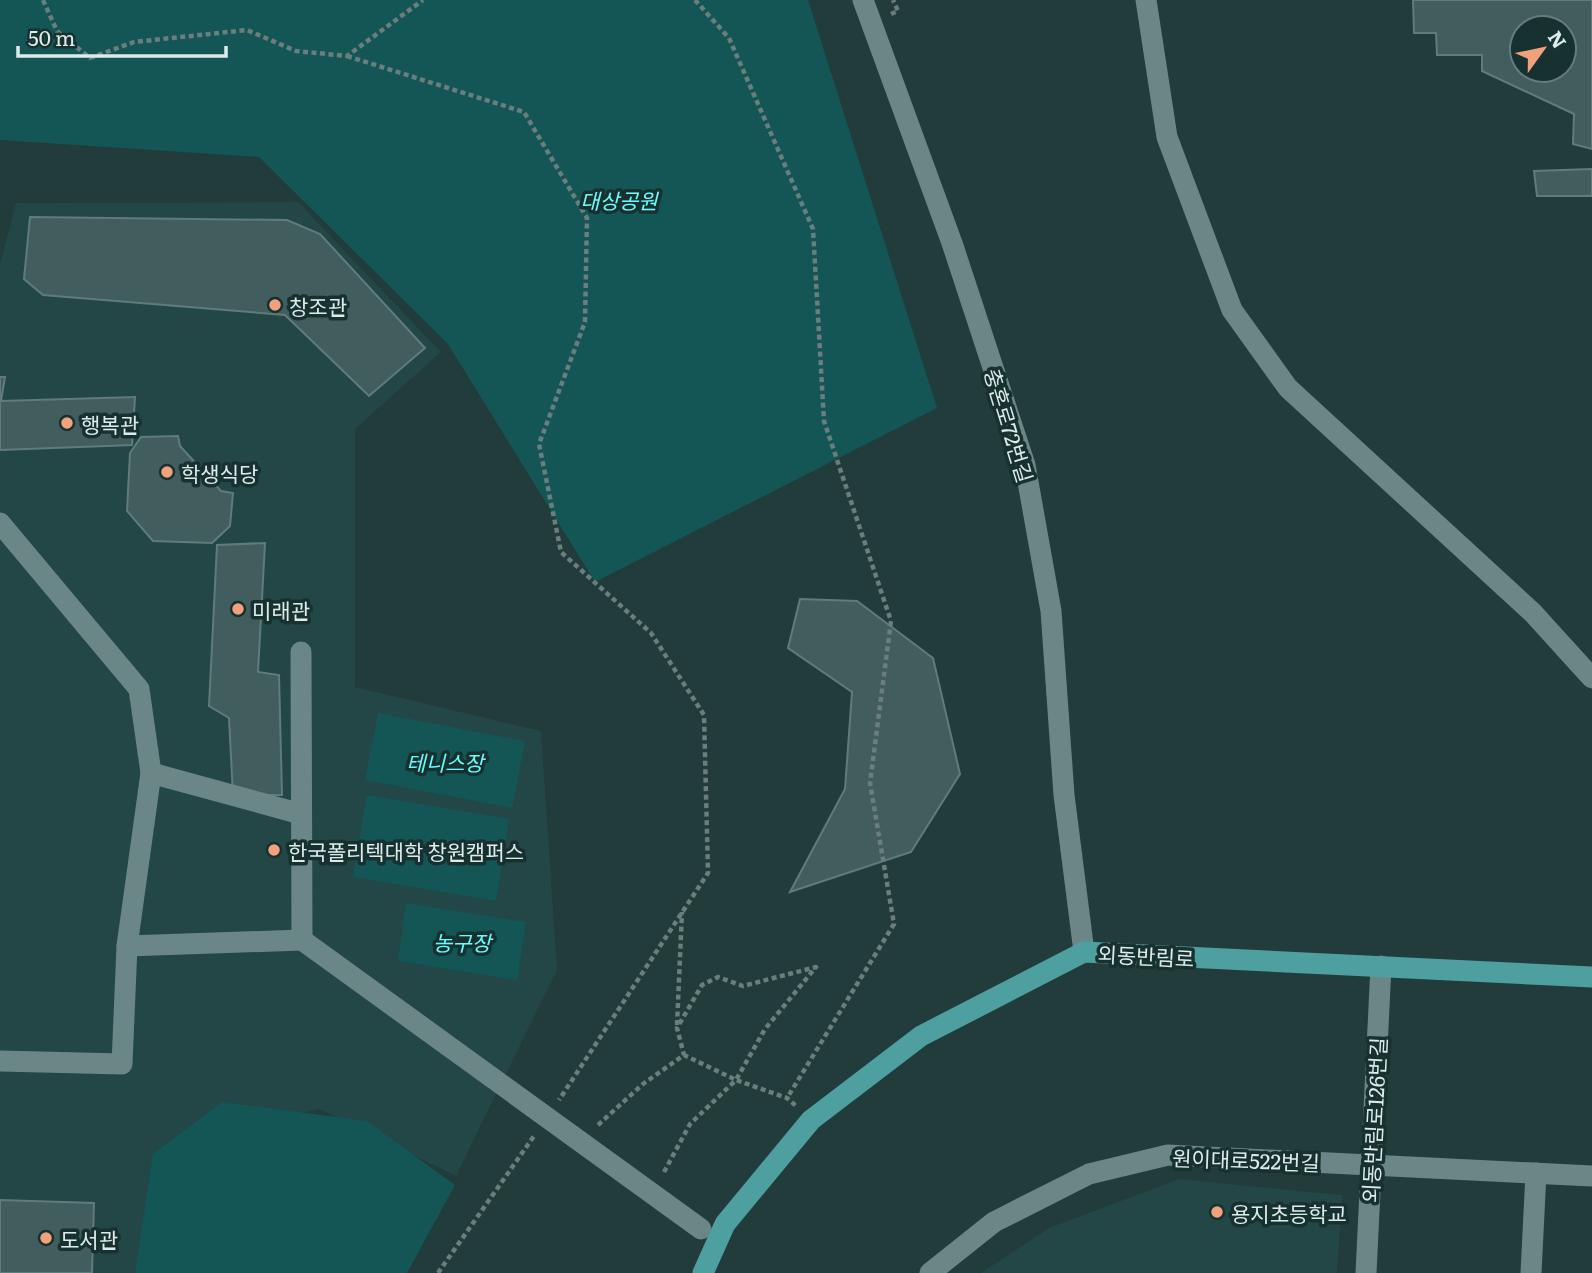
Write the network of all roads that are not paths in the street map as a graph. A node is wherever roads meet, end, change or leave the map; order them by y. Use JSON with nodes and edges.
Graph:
{"nodes":[{"id":1,"x":863,"y":0,"type":"edge"},
{"id":2,"x":1146,"y":0,"type":"edge"},
{"id":3,"x":0,"y":523,"type":"edge"},
{"id":4,"x":301,"y":652,"type":"dead end"},
{"id":5,"x":1592,"y":678,"type":"edge"},
{"id":6,"x":151,"y":773,"type":"junction"},
{"id":7,"x":301,"y":814,"type":"junction"},
{"id":8,"x":302,"y":940,"type":"junction"},
{"id":9,"x":127,"y":946,"type":"junction"},
{"id":10,"x":1084,"y":952,"type":"junction"},
{"id":11,"x":1381,"y":966,"type":"junction"},
{"id":12,"x":1592,"y":977,"type":"edge"},
{"id":13,"x":0,"y":1061,"type":"edge"},
{"id":14,"x":1371,"y":1163,"type":"junction"},
{"id":15,"x":1536,"y":1173,"type":"junction"},
{"id":16,"x":1592,"y":1176,"type":"edge"},
{"id":17,"x":701,"y":1228,"type":"dead end"},
{"id":18,"x":704,"y":1273,"type":"edge"},
{"id":19,"x":930,"y":1273,"type":"edge"},
{"id":20,"x":1366,"y":1273,"type":"edge"},
{"id":21,"x":1531,"y":1273,"type":"edge"}],
"edges":[{"from":1,"to":10,"type":"street","name":"충혼로72번길"},
{"from":2,"to":5,"type":"street"},
{"from":3,"to":6,"type":"street"},
{"from":4,"to":7,"type":"street"},
{"from":6,"to":7,"type":"street"},
{"from":6,"to":9,"type":"street"},
{"from":7,"to":8,"type":"street"},
{"from":8,"to":9,"type":"street"},
{"from":8,"to":17,"type":"street"},
{"from":9,"to":13,"type":"street"},
{"from":10,"to":11,"type":"main road","name":"외동반림로"},
{"from":10,"to":18,"type":"main road","name":"외동반림로"},
{"from":11,"to":12,"type":"main road","name":"외동반림로"},
{"from":11,"to":14,"type":"street","name":"외동반림로126번길"},
{"from":14,"to":15,"type":"street","name":"원이대로522번길"},
{"from":14,"to":19,"type":"street","name":"원이대로522번길"},
{"from":14,"to":20,"type":"street","name":"외동반림로126번길"},
{"from":15,"to":16,"type":"street","name":"원이대로522번길"},
{"from":15,"to":21,"type":"street"}]}
